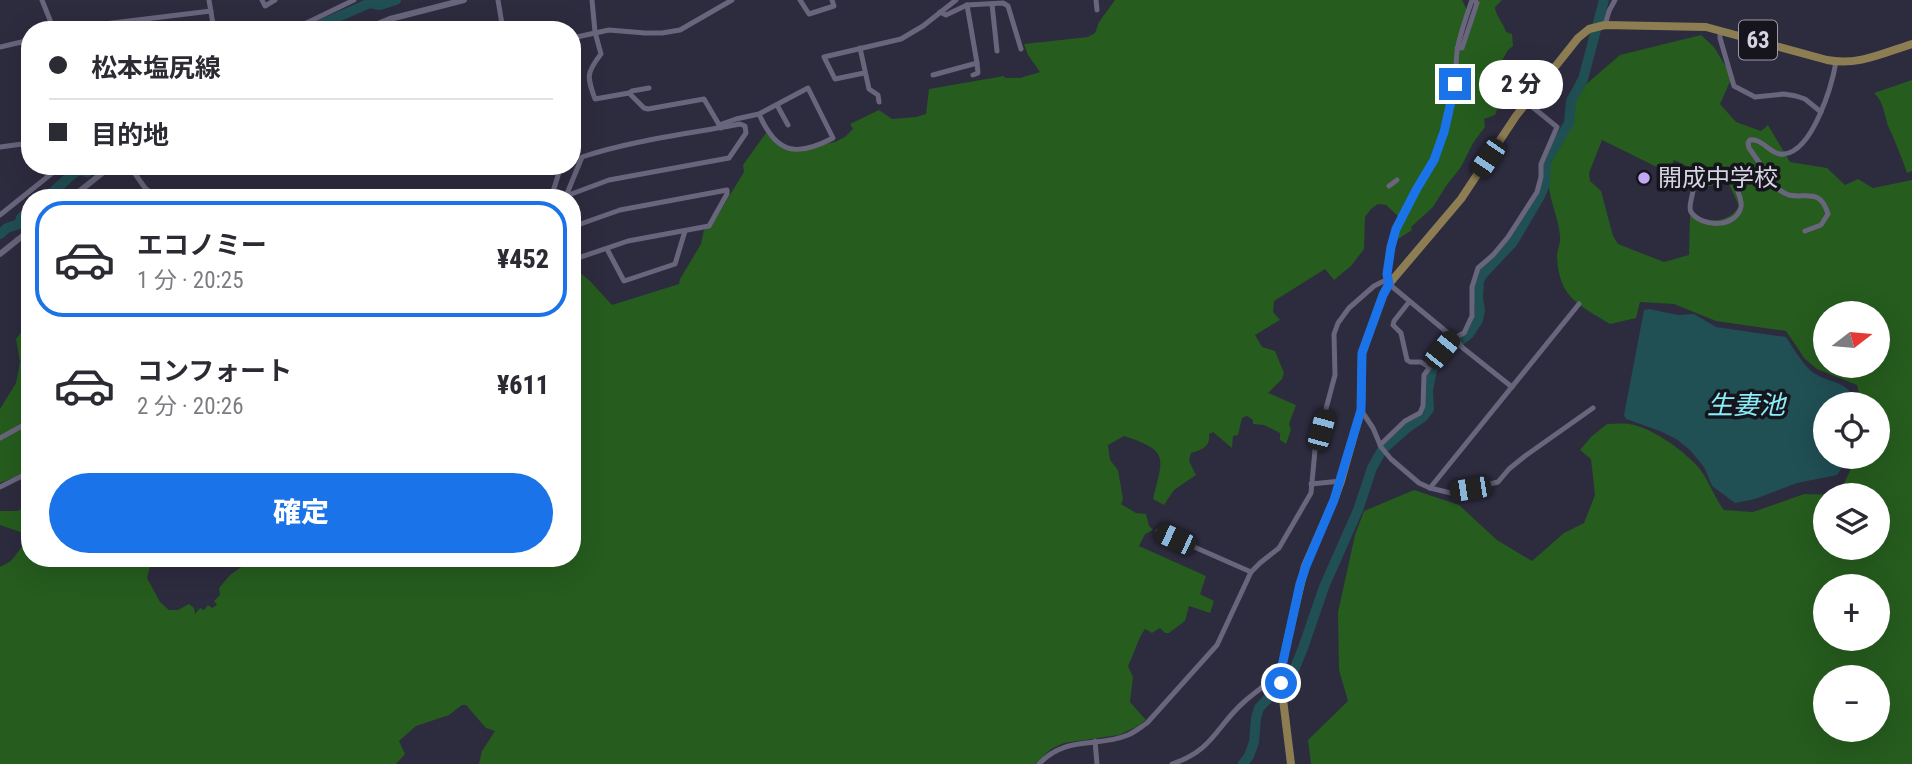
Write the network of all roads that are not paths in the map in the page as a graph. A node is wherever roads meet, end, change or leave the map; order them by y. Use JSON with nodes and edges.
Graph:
{"nodes":[{"id":1,"x":41,"y":0,"type":"edge"},
{"id":2,"x":209,"y":0,"type":"edge"},
{"id":3,"x":262,"y":0,"type":"edge"},
{"id":4,"x":275,"y":0,"type":"edge"},
{"id":5,"x":354,"y":0,"type":"edge"},
{"id":6,"x":464,"y":0,"type":"edge"},
{"id":7,"x":498,"y":0,"type":"edge"},
{"id":8,"x":592,"y":0,"type":"edge"},
{"id":9,"x":732,"y":0,"type":"edge"},
{"id":10,"x":800,"y":0,"type":"edge"},
{"id":11,"x":832,"y":0,"type":"edge"},
{"id":12,"x":956,"y":0,"type":"edge"},
{"id":13,"x":1096,"y":0,"type":"edge"},
{"id":14,"x":1473,"y":0,"type":"edge"},
{"id":15,"x":1615,"y":0,"type":"edge"},
{"id":16,"x":992,"y":4,"type":"junction"},
{"id":17,"x":967,"y":5,"type":"junction"},
{"id":18,"x":1097,"y":10,"type":"dead end"},
{"id":19,"x":211,"y":11,"type":"junction"},
{"id":20,"x":940,"y":12,"type":"junction"},
{"id":21,"x":390,"y":19,"type":"joint"},
{"id":22,"x":51,"y":21,"type":"edge"},
{"id":23,"x":129,"y":21,"type":"edge"},
{"id":24,"x":213,"y":21,"type":"edge"},
{"id":25,"x":311,"y":21,"type":"edge"},
{"id":26,"x":385,"y":21,"type":"edge"},
{"id":27,"x":502,"y":21,"type":"edge"},
{"id":28,"x":1599,"y":26,"type":"junction"},
{"id":29,"x":1720,"y":30,"type":"junction"},
{"id":30,"x":595,"y":32,"type":"junction"},
{"id":31,"x":581,"y":36,"type":"edge"},
{"id":32,"x":21,"y":42,"type":"edge"},
{"id":33,"x":1912,"y":44,"type":"edge"},
{"id":34,"x":0,"y":47,"type":"edge"},
{"id":35,"x":860,"y":48,"type":"junction"},
{"id":36,"x":1021,"y":49,"type":"dead end"},
{"id":37,"x":997,"y":51,"type":"dead end"},
{"id":38,"x":976,"y":62,"type":"junction"},
{"id":39,"x":1836,"y":62,"type":"junction"},
{"id":40,"x":864,"y":73,"type":"junction"},
{"id":41,"x":933,"y":75,"type":"dead end"},
{"id":42,"x":974,"y":75,"type":"dead end"},
{"id":43,"x":649,"y":88,"type":"dead end"},
{"id":44,"x":629,"y":93,"type":"junction"},
{"id":45,"x":879,"y":102,"type":"dead end"},
{"id":46,"x":777,"y":105,"type":"junction"},
{"id":47,"x":1530,"y":105,"type":"dead end"},
{"id":48,"x":1821,"y":112,"type":"junction"},
{"id":49,"x":759,"y":114,"type":"junction"},
{"id":50,"x":788,"y":125,"type":"dead end"},
{"id":51,"x":720,"y":126,"type":"junction"},
{"id":52,"x":21,"y":144,"type":"edge"},
{"id":53,"x":0,"y":147,"type":"edge"},
{"id":54,"x":581,"y":160,"type":"edge"},
{"id":55,"x":50,"y":175,"type":"edge"},
{"id":56,"x":99,"y":175,"type":"edge"},
{"id":57,"x":1397,"y":180,"type":"dead end"},
{"id":58,"x":1768,"y":182,"type":"junction"},
{"id":59,"x":1389,"y":186,"type":"dead end"},
{"id":60,"x":32,"y":189,"type":"edge"},
{"id":61,"x":82,"y":189,"type":"edge"},
{"id":62,"x":581,"y":191,"type":"edge"},
{"id":63,"x":1693,"y":191,"type":"dead end"},
{"id":64,"x":21,"y":198,"type":"edge"},
{"id":65,"x":0,"y":215,"type":"edge"},
{"id":66,"x":581,"y":224,"type":"edge"},
{"id":67,"x":685,"y":231,"type":"junction"},
{"id":68,"x":1805,"y":231,"type":"dead end"},
{"id":69,"x":21,"y":237,"type":"edge"},
{"id":70,"x":607,"y":249,"type":"junction"},
{"id":71,"x":0,"y":254,"type":"edge"},
{"id":72,"x":581,"y":257,"type":"edge"},
{"id":73,"x":1389,"y":284,"type":"junction"},
{"id":74,"x":1409,"y":302,"type":"junction"},
{"id":75,"x":1579,"y":304,"type":"dead end"},
{"id":76,"x":1453,"y":338,"type":"junction"},
{"id":77,"x":1429,"y":367,"type":"junction"},
{"id":78,"x":1512,"y":387,"type":"junction"},
{"id":79,"x":1593,"y":408,"type":"dead end"},
{"id":80,"x":1361,"y":410,"type":"junction"},
{"id":81,"x":21,"y":427,"type":"edge"},
{"id":82,"x":0,"y":438,"type":"edge"},
{"id":83,"x":1380,"y":446,"type":"junction"},
{"id":84,"x":21,"y":476,"type":"edge"},
{"id":85,"x":1341,"y":481,"type":"junction"},
{"id":86,"x":1311,"y":484,"type":"junction"},
{"id":87,"x":0,"y":487,"type":"edge"},
{"id":88,"x":1430,"y":488,"type":"junction"},
{"id":89,"x":1158,"y":531,"type":"dead end"},
{"id":90,"x":1251,"y":572,"type":"junction"},
{"id":91,"x":1282,"y":666,"type":"junction"},
{"id":92,"x":1095,"y":741,"type":"junction"},
{"id":93,"x":1039,"y":764,"type":"edge"},
{"id":94,"x":1097,"y":764,"type":"edge"},
{"id":95,"x":1172,"y":764,"type":"edge"},
{"id":96,"x":1291,"y":764,"type":"edge"}],
"edges":[{"from":1,"to":22,"type":"street"},
{"from":2,"to":19,"type":"street"},
{"from":3,"to":4,"type":"street"},
{"from":5,"to":25,"type":"street"},
{"from":6,"to":21,"type":"street"},
{"from":7,"to":27,"type":"street"},
{"from":8,"to":30,"type":"street"},
{"from":9,"to":30,"type":"street"},
{"from":10,"to":11,"type":"street"},
{"from":12,"to":20,"type":"street"},
{"from":13,"to":18,"type":"street"},
{"from":14,"to":73,"type":"street"},
{"from":15,"to":28,"type":"street"},
{"from":16,"to":17,"type":"street"},
{"from":16,"to":36,"type":"street"},
{"from":16,"to":37,"type":"street"},
{"from":17,"to":20,"type":"street"},
{"from":17,"to":38,"type":"street"},
{"from":19,"to":23,"type":"street"},
{"from":19,"to":24,"type":"street"},
{"from":20,"to":35,"type":"street"},
{"from":21,"to":26,"type":"street"},
{"from":28,"to":29,"type":"main road","number":"63"},
{"from":28,"to":73,"type":"main road"},
{"from":29,"to":39,"type":"main road","number":"63"},
{"from":29,"to":48,"type":"street"},
{"from":30,"to":31,"type":"street"},
{"from":30,"to":44,"type":"street"},
{"from":32,"to":34,"type":"street"},
{"from":33,"to":39,"type":"main road","number":"63"},
{"from":35,"to":40,"type":"street"},
{"from":35,"to":40,"type":"street"},
{"from":38,"to":41,"type":"street"},
{"from":38,"to":42,"type":"street"},
{"from":39,"to":48,"type":"street"},
{"from":40,"to":45,"type":"street"},
{"from":43,"to":44,"type":"street"},
{"from":44,"to":51,"type":"street"},
{"from":46,"to":49,"type":"street"},
{"from":46,"to":49,"type":"street"},
{"from":46,"to":50,"type":"street"},
{"from":47,"to":76,"type":"street"},
{"from":48,"to":58,"type":"street"},
{"from":49,"to":51,"type":"street"},
{"from":51,"to":54,"type":"street"},
{"from":51,"to":62,"type":"street"},
{"from":52,"to":53,"type":"street"},
{"from":55,"to":60,"type":"street"},
{"from":56,"to":61,"type":"street"},
{"from":57,"to":59,"type":"street"},
{"from":58,"to":63,"type":"street"},
{"from":58,"to":68,"type":"street"},
{"from":64,"to":65,"type":"street"},
{"from":66,"to":67,"type":"street"},
{"from":67,"to":70,"type":"street"},
{"from":67,"to":70,"type":"street"},
{"from":69,"to":71,"type":"street"},
{"from":70,"to":72,"type":"street"},
{"from":73,"to":74,"type":"street"},
{"from":73,"to":80,"type":"main road"},
{"from":73,"to":86,"type":"street"},
{"from":74,"to":76,"type":"street"},
{"from":74,"to":77,"type":"street"},
{"from":75,"to":78,"type":"street"},
{"from":76,"to":77,"type":"street"},
{"from":76,"to":78,"type":"street"},
{"from":77,"to":83,"type":"street"},
{"from":78,"to":88,"type":"street"},
{"from":79,"to":88,"type":"street"},
{"from":80,"to":83,"type":"street"},
{"from":80,"to":85,"type":"main road"},
{"from":81,"to":82,"type":"street"},
{"from":83,"to":88,"type":"street"},
{"from":84,"to":87,"type":"street"},
{"from":85,"to":86,"type":"street"},
{"from":85,"to":91,"type":"main road"},
{"from":86,"to":90,"type":"street"},
{"from":89,"to":90,"type":"street"},
{"from":90,"to":92,"type":"street"},
{"from":91,"to":95,"type":"street"},
{"from":91,"to":96,"type":"main road"},
{"from":92,"to":93,"type":"street"},
{"from":92,"to":94,"type":"street"}]}
